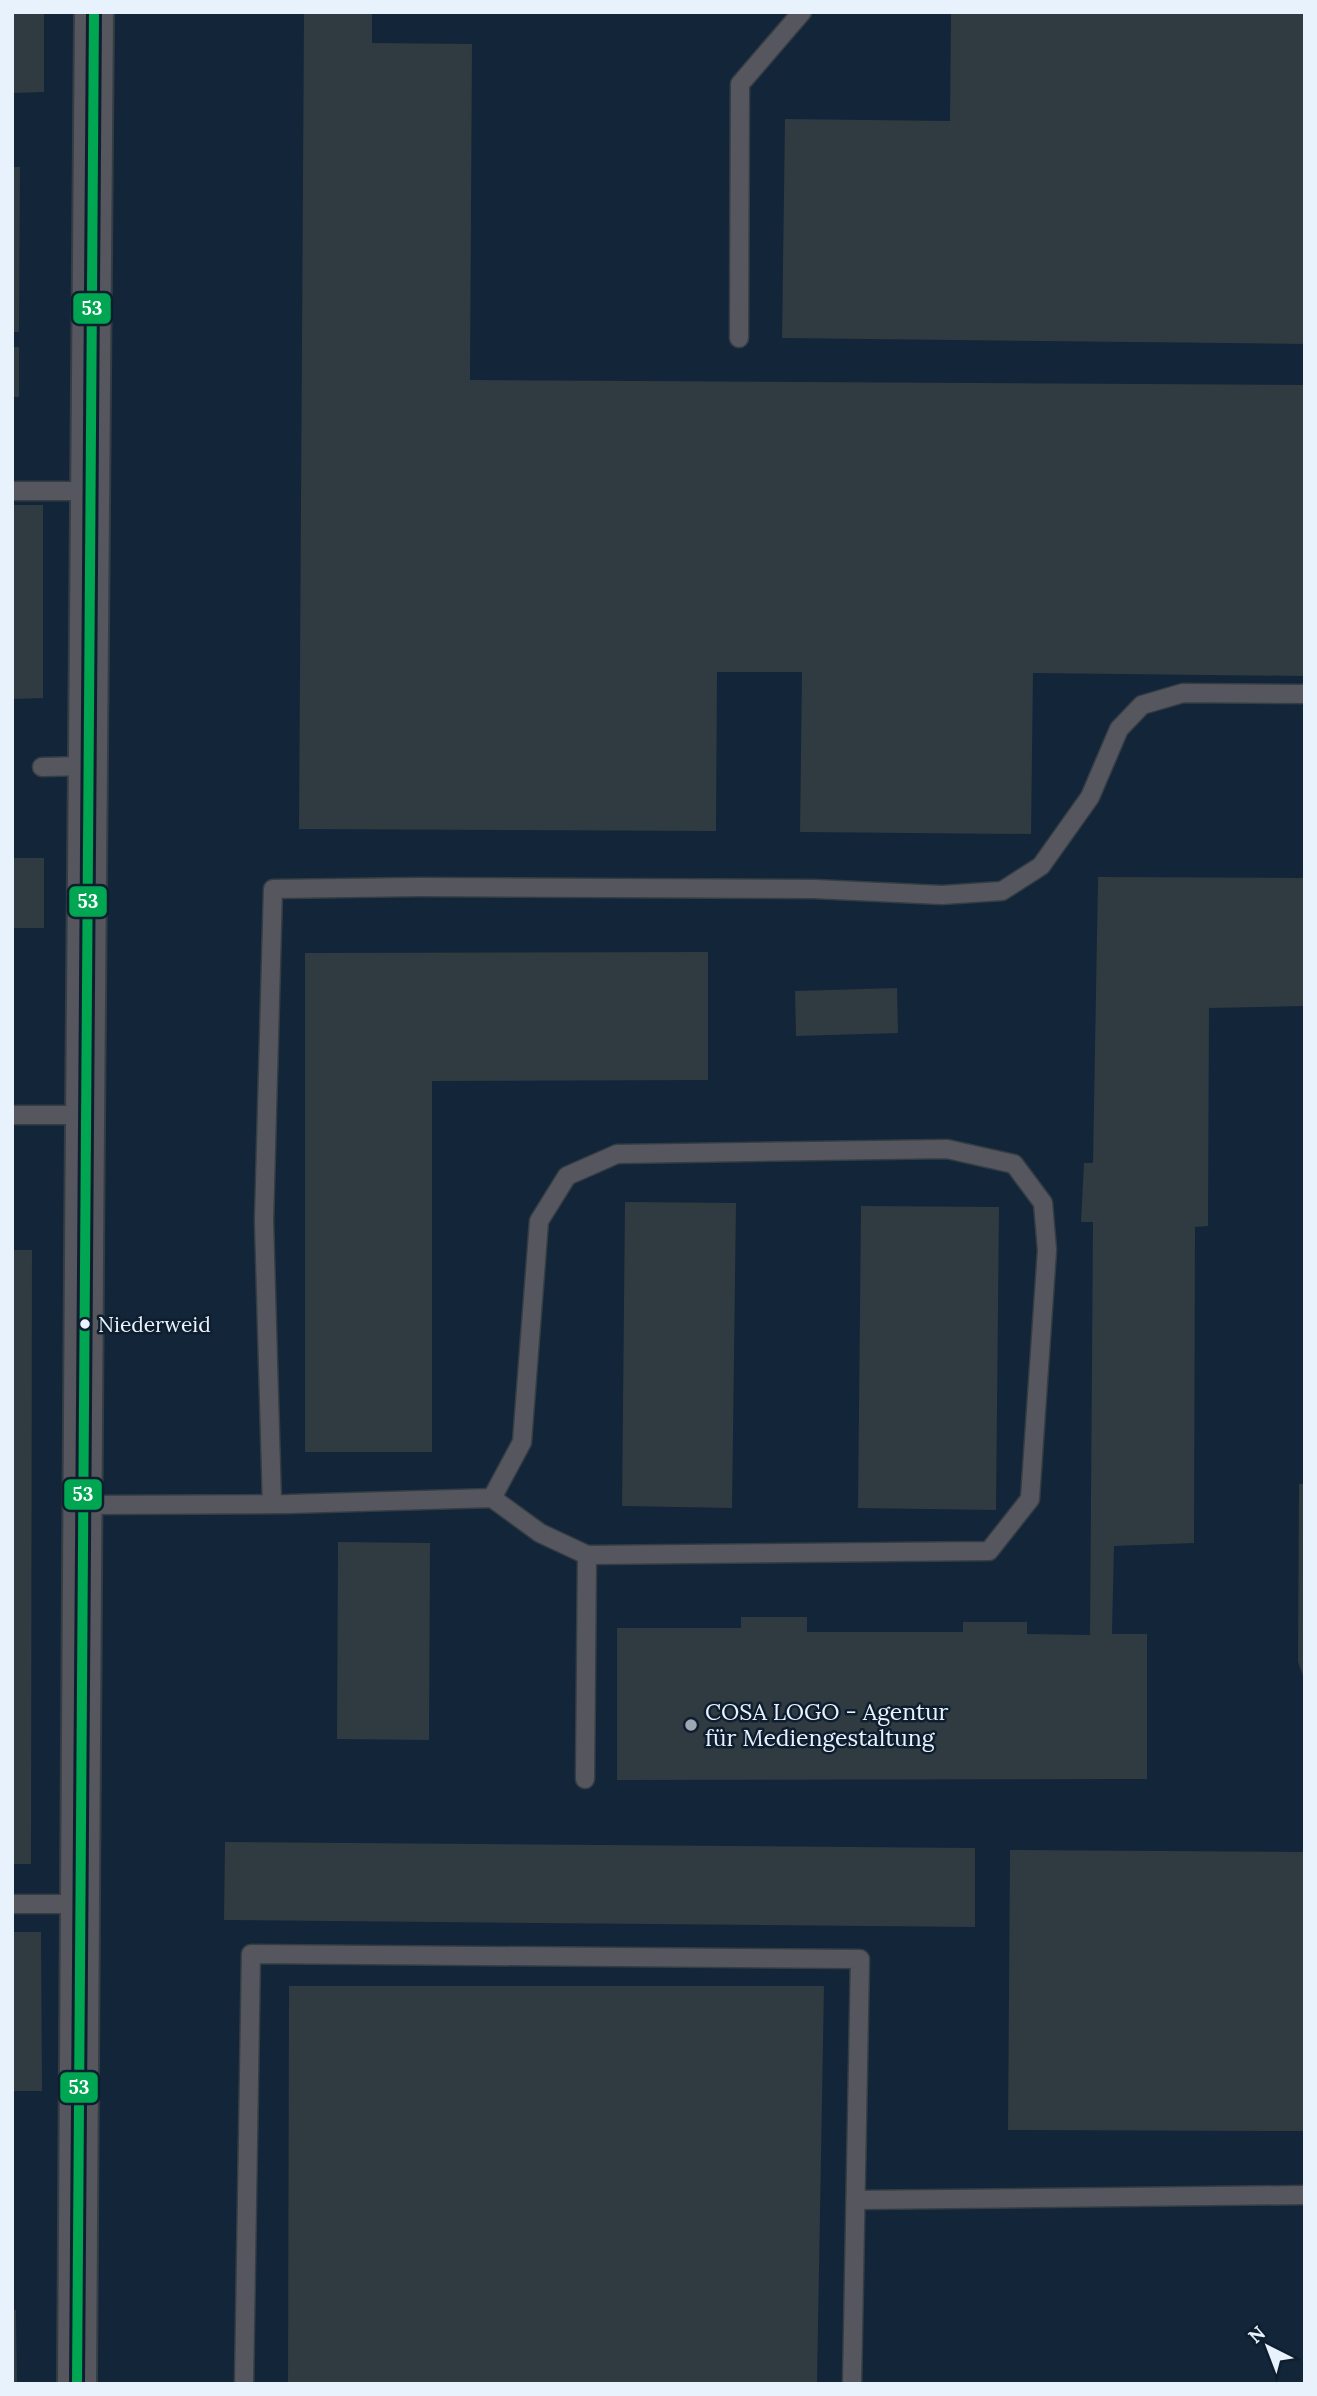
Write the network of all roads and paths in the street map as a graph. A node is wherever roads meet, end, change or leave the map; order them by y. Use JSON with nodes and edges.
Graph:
{"nodes":[{"id":1,"x":94,"y":12,"type":"edge"},
{"id":2,"x":802,"y":12,"type":"edge"},
{"id":3,"x":739,"y":338,"type":"dead end"},
{"id":4,"x":12,"y":491,"type":"edge"},
{"id":5,"x":88,"y":491,"type":"junction"},
{"id":6,"x":1305,"y":694,"type":"edge"},
{"id":7,"x":86,"y":766,"type":"junction"},
{"id":8,"x":42,"y":767,"type":"dead end"},
{"id":9,"x":12,"y":1115,"type":"edge"},
{"id":10,"x":85,"y":1115,"type":"junction"},
{"id":11,"x":492,"y":1498,"type":"junction"},
{"id":12,"x":272,"y":1504,"type":"junction"},
{"id":13,"x":82,"y":1506,"type":"junction"},
{"id":14,"x":587,"y":1555,"type":"junction"},
{"id":15,"x":584,"y":1779,"type":"dead end"},
{"id":16,"x":12,"y":1904,"type":"edge"},
{"id":17,"x":82,"y":1904,"type":"junction"},
{"id":18,"x":1305,"y":2195,"type":"edge"},
{"id":19,"x":856,"y":2200,"type":"junction"},
{"id":20,"x":77,"y":2384,"type":"edge"},
{"id":21,"x":244,"y":2384,"type":"edge"},
{"id":22,"x":852,"y":2384,"type":"edge"}],
"edges":[{"from":1,"to":5,"type":"street"},
{"from":2,"to":3,"type":"lane"},
{"from":4,"to":5,"type":"lane"},
{"from":5,"to":7,"type":"street"},
{"from":6,"to":12,"type":"lane"},
{"from":7,"to":8,"type":"lane"},
{"from":7,"to":10,"type":"street"},
{"from":9,"to":10,"type":"lane"},
{"from":10,"to":13,"type":"street"},
{"from":11,"to":12,"type":"lane"},
{"from":11,"to":14,"type":"lane"},
{"from":11,"to":14,"type":"lane"},
{"from":12,"to":13,"type":"lane"},
{"from":13,"to":17,"type":"street"},
{"from":14,"to":15,"type":"lane"},
{"from":16,"to":17,"type":"lane"},
{"from":17,"to":20,"type":"street"},
{"from":18,"to":19,"type":"lane"},
{"from":19,"to":21,"type":"lane"},
{"from":19,"to":22,"type":"lane"}]}
